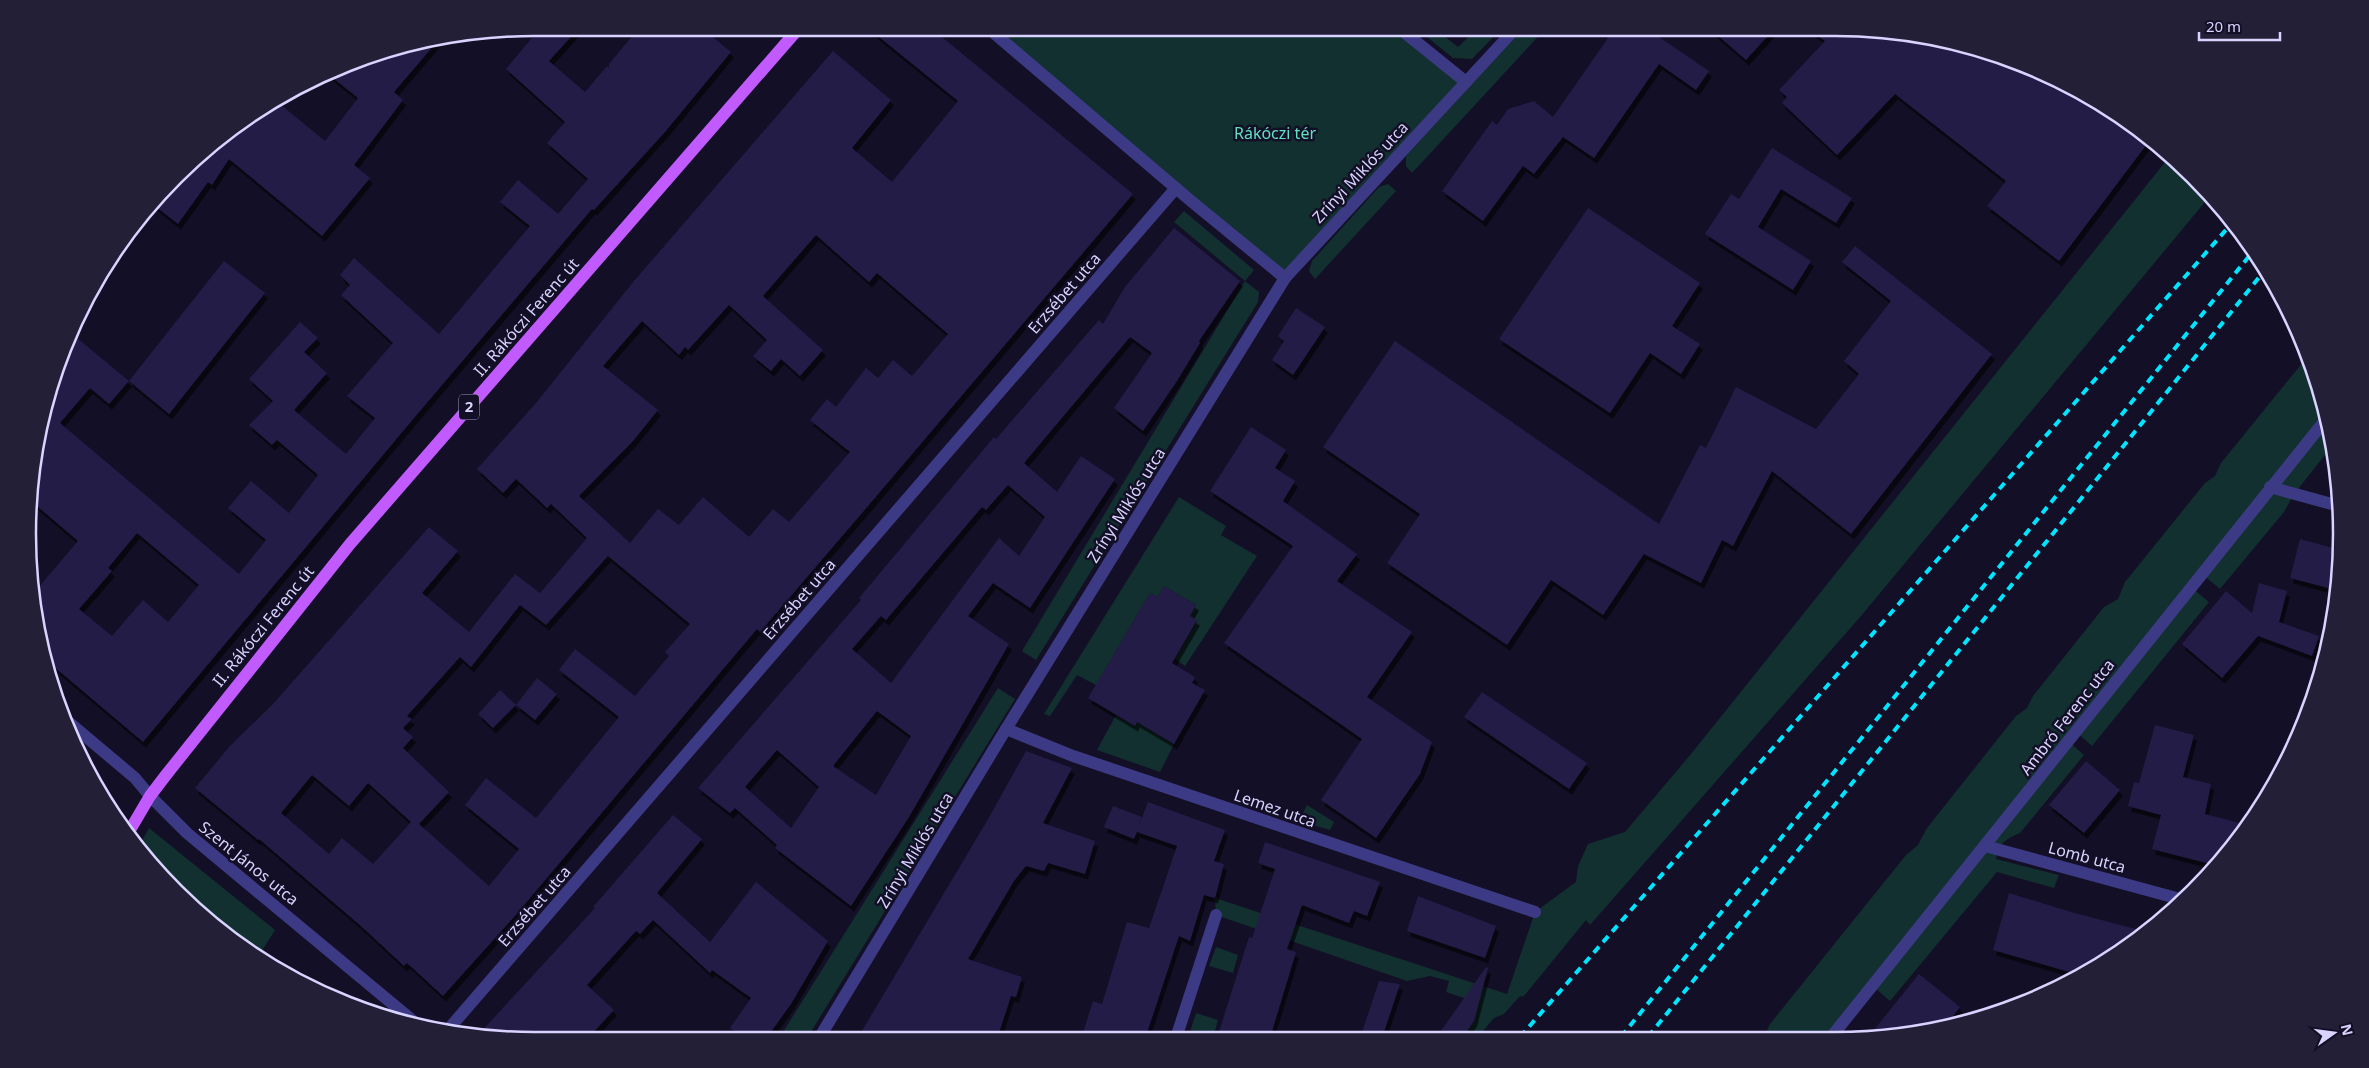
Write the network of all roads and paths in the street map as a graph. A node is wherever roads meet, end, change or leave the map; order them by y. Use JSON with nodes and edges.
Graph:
{"nodes":[{"id":1,"x":792,"y":36,"type":"edge"},
{"id":2,"x":997,"y":36,"type":"edge"},
{"id":3,"x":1409,"y":36,"type":"edge"},
{"id":4,"x":1509,"y":36,"type":"edge"},
{"id":5,"x":1466,"y":82,"type":"junction"},
{"id":6,"x":1176,"y":188,"type":"junction"},
{"id":7,"x":1285,"y":278,"type":"junction"},
{"id":8,"x":2320,"y":425,"type":"edge"},
{"id":9,"x":2270,"y":487,"type":"junction"},
{"id":10,"x":2332,"y":504,"type":"edge"},
{"id":11,"x":76,"y":728,"type":"edge"},
{"id":12,"x":1006,"y":729,"type":"junction"},
{"id":13,"x":150,"y":796,"type":"junction"},
{"id":14,"x":132,"y":827,"type":"edge"},
{"id":15,"x":1985,"y":846,"type":"junction"},
{"id":16,"x":2174,"y":897,"type":"edge"},
{"id":17,"x":1535,"y":912,"type":"dead end"},
{"id":18,"x":1216,"y":915,"type":"dead end"},
{"id":19,"x":405,"y":1015,"type":"edge"},
{"id":20,"x":453,"y":1024,"type":"edge"},
{"id":21,"x":823,"y":1032,"type":"edge"},
{"id":22,"x":1178,"y":1032,"type":"edge"},
{"id":23,"x":1835,"y":1032,"type":"edge"}],
"edges":[{"from":1,"to":13,"type":"main road","name":"II. Rákóczi Ferenc út","number":"2"},
{"from":2,"to":6,"type":"street"},
{"from":3,"to":5,"type":"street"},
{"from":4,"to":5,"type":"street","name":"Zrínyi Miklós utca"},
{"from":5,"to":7,"type":"street","name":"Zrínyi Miklós utca"},
{"from":6,"to":7,"type":"street"},
{"from":6,"to":20,"type":"street","name":"Erzsébet utca"},
{"from":7,"to":12,"type":"street","name":"Zrínyi Miklós utca"},
{"from":8,"to":9,"type":"street","name":"Ambró Ferenc utca"},
{"from":9,"to":10,"type":"street"},
{"from":9,"to":15,"type":"street","name":"Ambró Ferenc utca"},
{"from":11,"to":13,"type":"street","name":"Szent János utca"},
{"from":12,"to":17,"type":"street","name":"Lemez utca"},
{"from":12,"to":21,"type":"street","name":"Zrínyi Miklós utca"},
{"from":13,"to":14,"type":"main road","number":"2"},
{"from":13,"to":19,"type":"street","name":"Szent János utca"},
{"from":15,"to":16,"type":"street","name":"Lomb utca"},
{"from":15,"to":23,"type":"street","name":"Ambró Ferenc utca"},
{"from":18,"to":22,"type":"street"}]}
